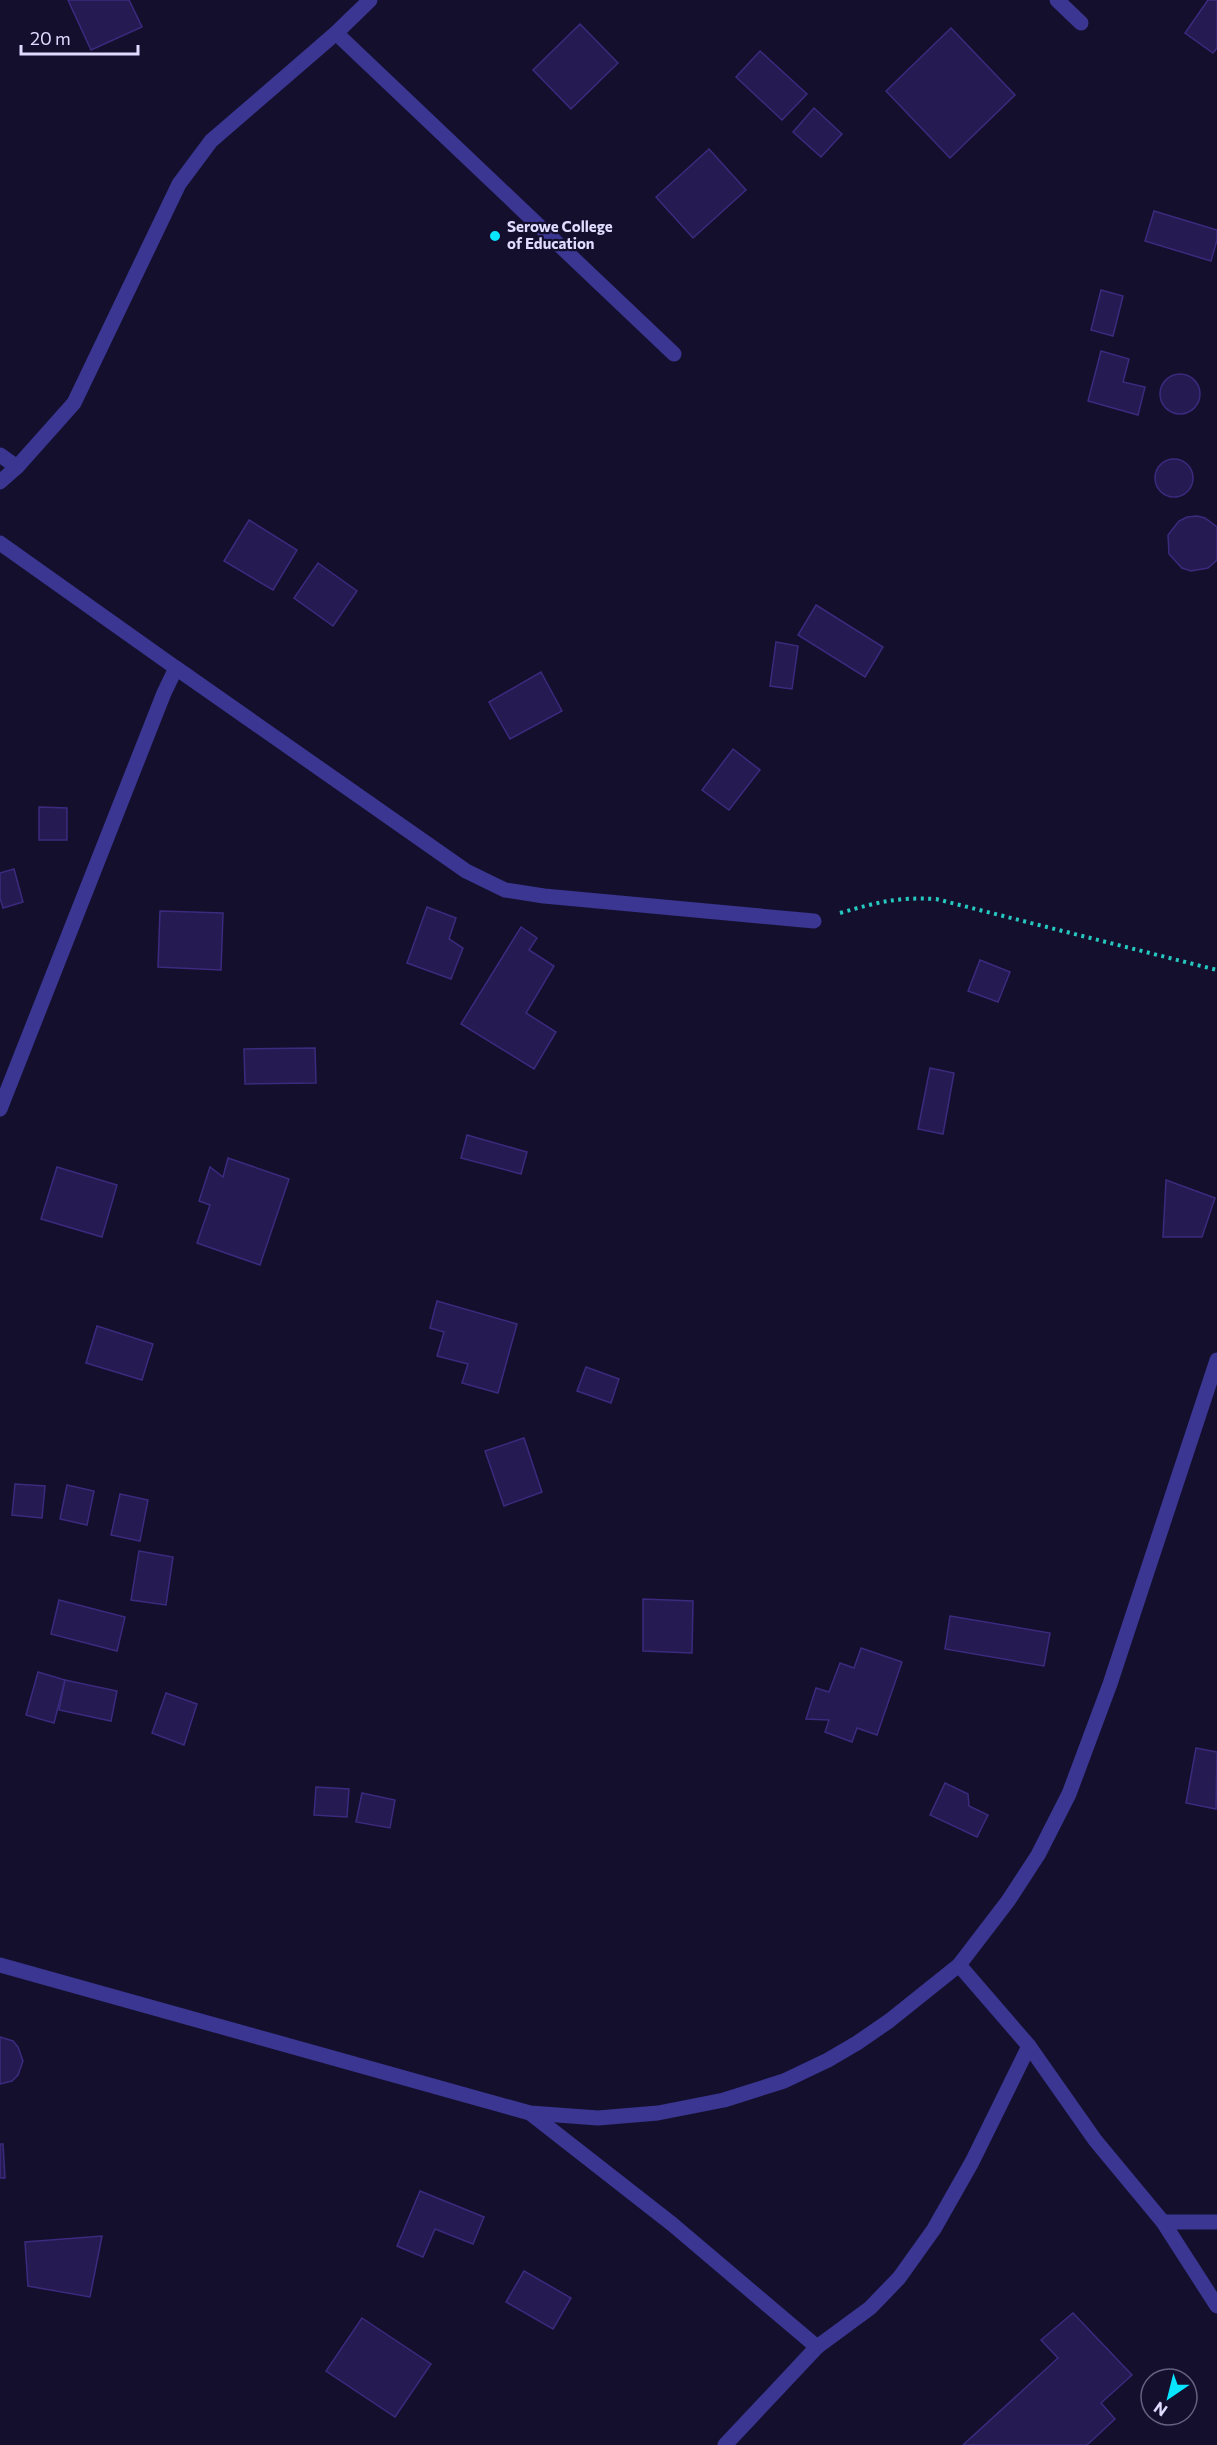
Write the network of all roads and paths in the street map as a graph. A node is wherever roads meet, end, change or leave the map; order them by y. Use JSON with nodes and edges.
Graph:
{"nodes":[{"id":1,"x":370,"y":0,"type":"edge"},
{"id":2,"x":1057,"y":0,"type":"edge"},
{"id":3,"x":1081,"y":23,"type":"dead end"},
{"id":4,"x":336,"y":33,"type":"junction"},
{"id":5,"x":674,"y":354,"type":"dead end"},
{"id":6,"x":0,"y":455,"type":"edge"},
{"id":7,"x":17,"y":467,"type":"junction"},
{"id":8,"x":0,"y":482,"type":"edge"},
{"id":9,"x":0,"y":543,"type":"edge"},
{"id":10,"x":176,"y":668,"type":"junction"},
{"id":11,"x":814,"y":921,"type":"joint"},
{"id":12,"x":1217,"y":970,"type":"edge"},
{"id":13,"x":0,"y":1109,"type":"edge"},
{"id":14,"x":1217,"y":1360,"type":"edge"},
{"id":15,"x":0,"y":1965,"type":"edge"},
{"id":16,"x":959,"y":1965,"type":"junction"},
{"id":17,"x":1029,"y":2046,"type":"junction"},
{"id":18,"x":530,"y":2113,"type":"junction"},
{"id":19,"x":1162,"y":2222,"type":"junction"},
{"id":20,"x":1217,"y":2222,"type":"edge"},
{"id":21,"x":1217,"y":2306,"type":"edge"},
{"id":22,"x":817,"y":2347,"type":"junction"},
{"id":23,"x":725,"y":2445,"type":"edge"}],
"edges":[{"from":1,"to":4,"type":"street"},
{"from":2,"to":3,"type":"street"},
{"from":4,"to":5,"type":"street"},
{"from":4,"to":7,"type":"street"},
{"from":6,"to":7,"type":"street"},
{"from":7,"to":8,"type":"street"},
{"from":9,"to":10,"type":"street"},
{"from":10,"to":11,"type":"street"},
{"from":10,"to":13,"type":"street"},
{"from":11,"to":12,"type":"path"},
{"from":14,"to":16,"type":"street"},
{"from":15,"to":18,"type":"street"},
{"from":16,"to":17,"type":"street"},
{"from":16,"to":18,"type":"street"},
{"from":17,"to":19,"type":"street"},
{"from":17,"to":22,"type":"street"},
{"from":18,"to":22,"type":"street"},
{"from":19,"to":20,"type":"street"},
{"from":19,"to":21,"type":"street"},
{"from":22,"to":23,"type":"street"}]}
